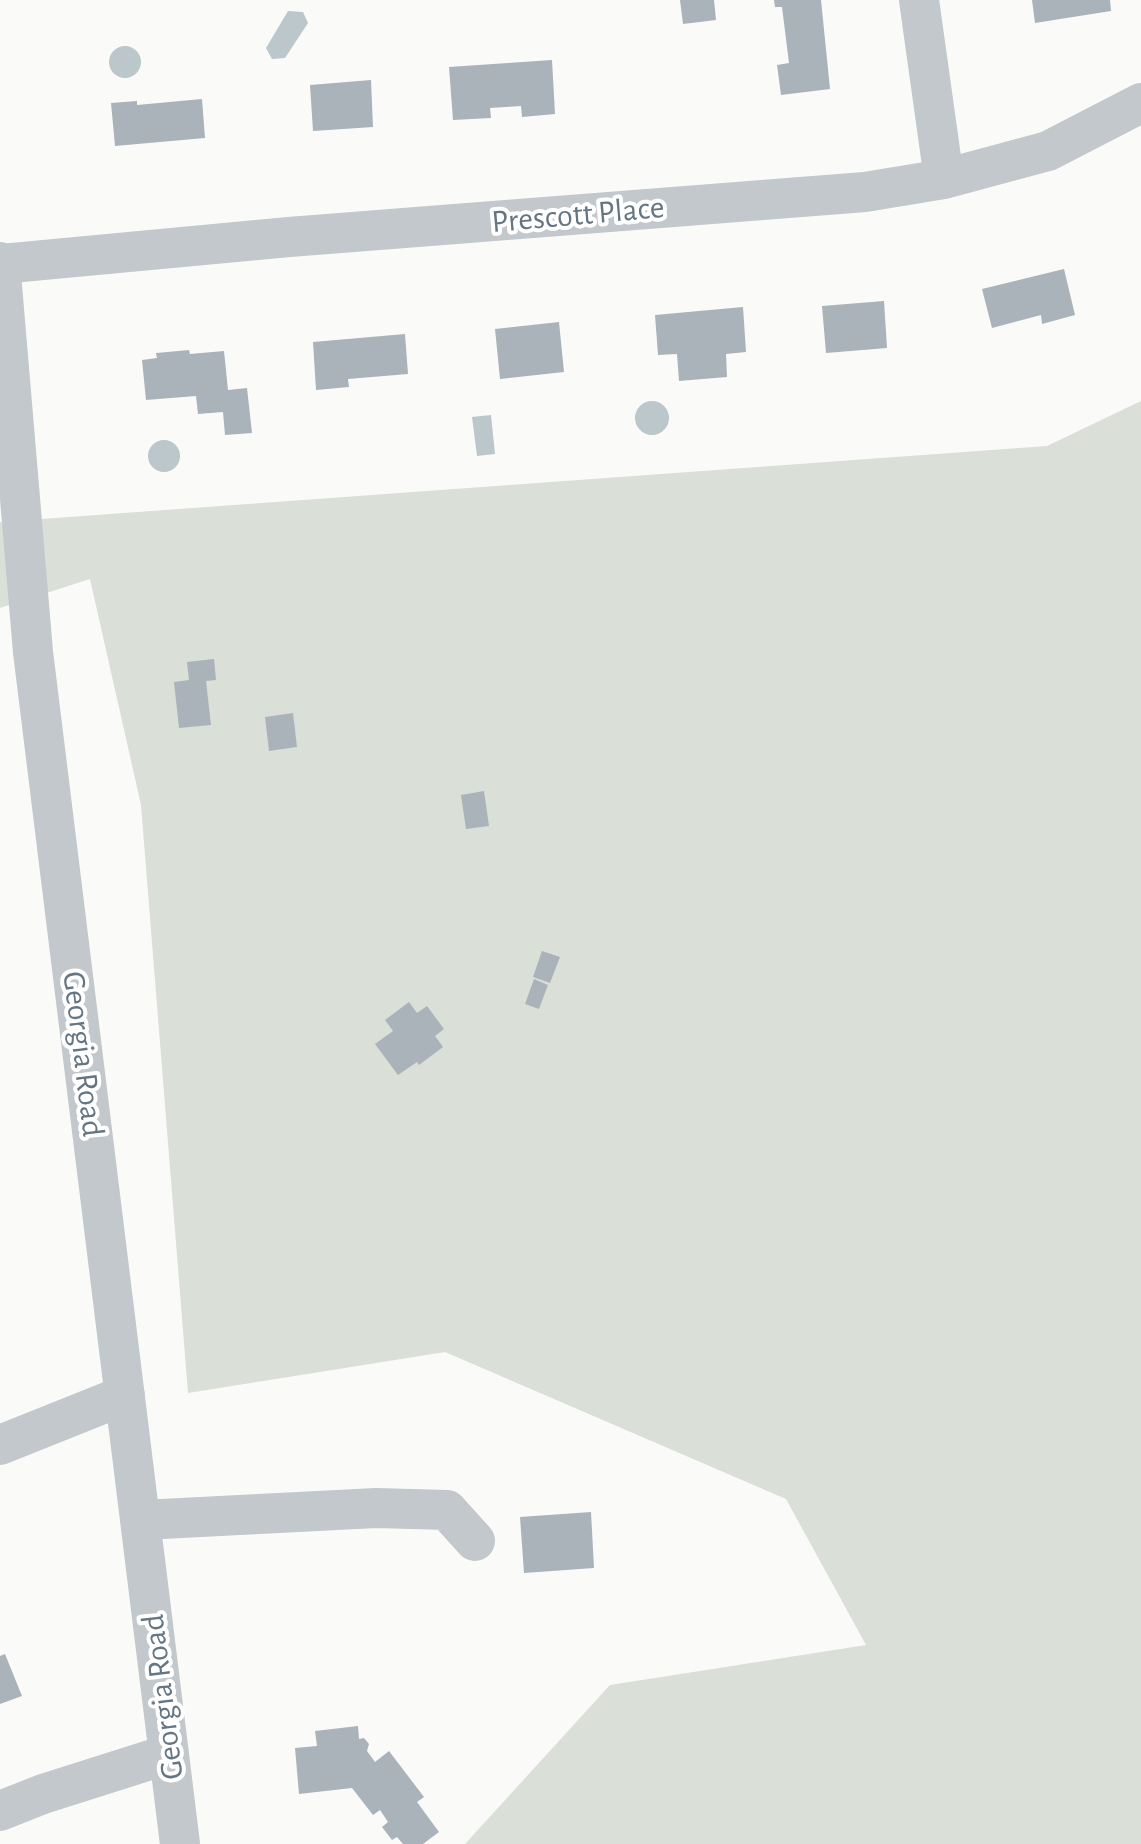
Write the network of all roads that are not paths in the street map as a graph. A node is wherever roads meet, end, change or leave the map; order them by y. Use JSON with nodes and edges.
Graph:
{"nodes":[{"id":1,"x":919,"y":0,"type":"edge"},
{"id":2,"x":1141,"y":103,"type":"edge"},
{"id":3,"x":944,"y":179,"type":"junction"},
{"id":4,"x":0,"y":263,"type":"edge"},
{"id":5,"x":16,"y":631,"type":"edge"},
{"id":6,"x":125,"y":1395,"type":"junction"},
{"id":7,"x":0,"y":1445,"type":"edge"},
{"id":8,"x":142,"y":1520,"type":"junction"},
{"id":9,"x":475,"y":1541,"type":"dead end"},
{"id":10,"x":169,"y":1754,"type":"junction"},
{"id":11,"x":0,"y":1811,"type":"edge"},
{"id":12,"x":180,"y":1844,"type":"edge"}],
"edges":[{"from":1,"to":3,"type":"street"},
{"from":2,"to":3,"type":"street","name":"Prescott Place"},
{"from":3,"to":4,"type":"street","name":"Prescott Place"},
{"from":4,"to":5,"type":"street","name":"Georgia Road"},
{"from":5,"to":6,"type":"street","name":"Georgia Road"},
{"from":6,"to":7,"type":"street"},
{"from":6,"to":8,"type":"street","name":"Georgia Road"},
{"from":8,"to":9,"type":"street"},
{"from":8,"to":10,"type":"street","name":"Georgia Road"},
{"from":10,"to":11,"type":"street"},
{"from":10,"to":12,"type":"street","name":"Georgia Road"}]}
